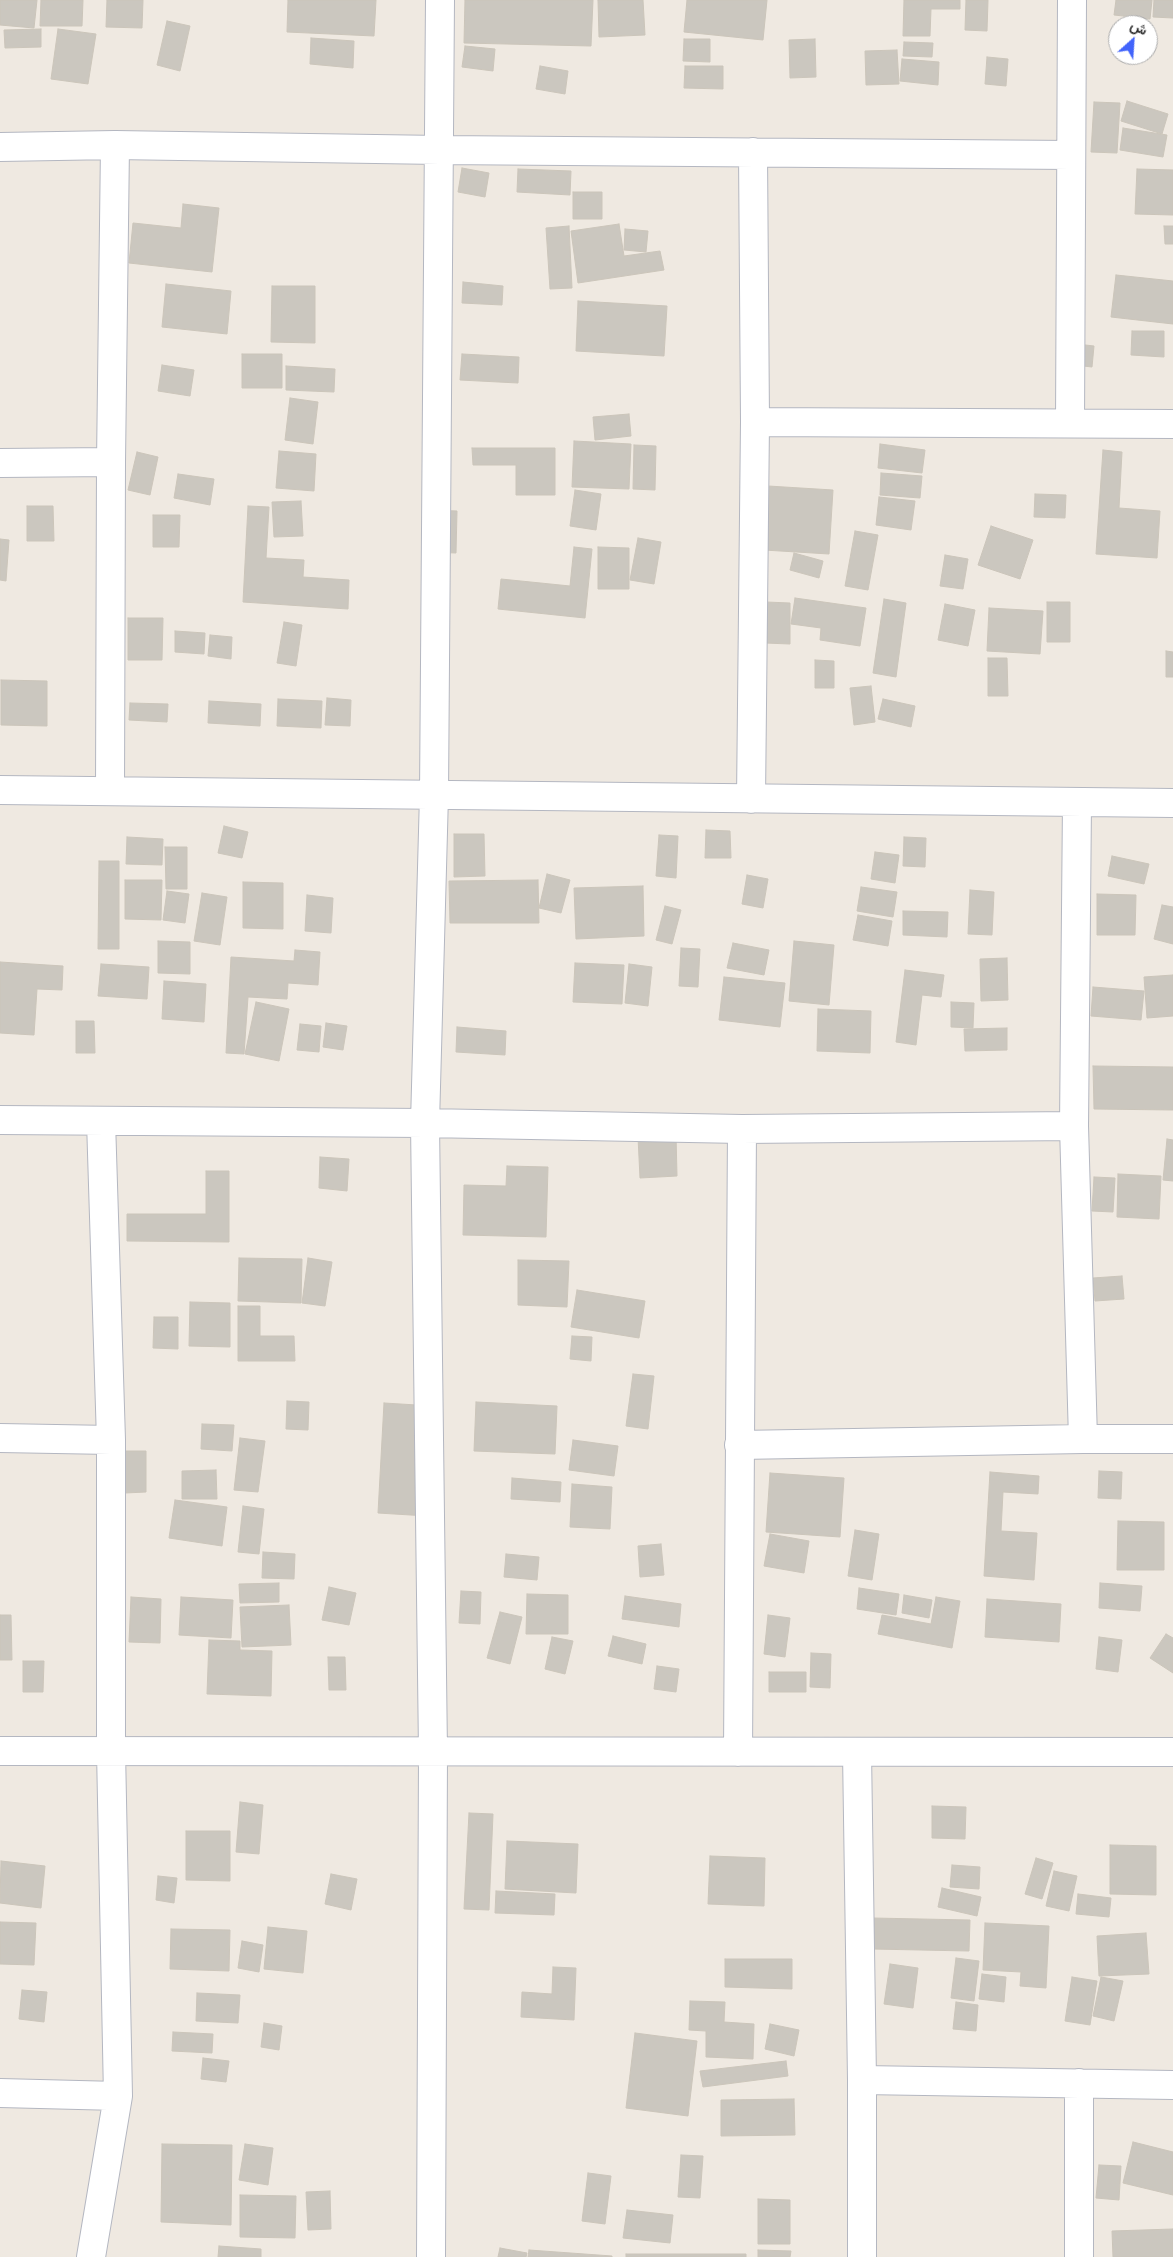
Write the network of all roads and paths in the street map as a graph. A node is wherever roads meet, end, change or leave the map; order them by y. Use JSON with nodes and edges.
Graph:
{"nodes":[{"id":1,"x":440,"y":0,"type":"edge"},
{"id":2,"x":1072,"y":0,"type":"edge"},
{"id":3,"x":115,"y":144,"type":"junction"},
{"id":4,"x":0,"y":147,"type":"edge"},
{"id":5,"x":440,"y":150,"type":"junction"},
{"id":6,"x":753,"y":152,"type":"junction"},
{"id":7,"x":1071,"y":155,"type":"junction"},
{"id":8,"x":755,"y":422,"type":"junction"},
{"id":9,"x":1070,"y":423,"type":"junction"},
{"id":10,"x":1173,"y":424,"type":"edge"},
{"id":11,"x":111,"y":462,"type":"junction"},
{"id":12,"x":0,"y":464,"type":"edge"},
{"id":13,"x":0,"y":790,"type":"edge"},
{"id":14,"x":110,"y":791,"type":"junction"},
{"id":15,"x":434,"y":795,"type":"junction"},
{"id":16,"x":751,"y":799,"type":"junction"},
{"id":17,"x":1077,"y":802,"type":"junction"},
{"id":18,"x":1173,"y":803,"type":"edge"},
{"id":19,"x":0,"y":1120,"type":"edge"},
{"id":20,"x":101,"y":1121,"type":"junction"},
{"id":21,"x":425,"y":1123,"type":"junction"},
{"id":22,"x":1074,"y":1126,"type":"junction"},
{"id":23,"x":742,"y":1130,"type":"junction"},
{"id":24,"x":0,"y":1438,"type":"edge"},
{"id":25,"x":1083,"y":1438,"type":"junction"},
{"id":26,"x":1173,"y":1439,"type":"edge"},
{"id":27,"x":111,"y":1440,"type":"junction"},
{"id":28,"x":739,"y":1445,"type":"junction"},
{"id":29,"x":0,"y":1751,"type":"edge"},
{"id":30,"x":111,"y":1751,"type":"junction"},
{"id":31,"x":433,"y":1752,"type":"junction"},
{"id":32,"x":738,"y":1752,"type":"junction"},
{"id":33,"x":857,"y":1752,"type":"junction"},
{"id":34,"x":1173,"y":1752,"type":"edge"},
{"id":35,"x":862,"y":2080,"type":"junction"},
{"id":36,"x":1079,"y":2083,"type":"junction"},
{"id":37,"x":1173,"y":2085,"type":"edge"},
{"id":38,"x":0,"y":2093,"type":"edge"},
{"id":39,"x":118,"y":2096,"type":"junction"},
{"id":40,"x":91,"y":2257,"type":"edge"},
{"id":41,"x":430,"y":2257,"type":"edge"},
{"id":42,"x":862,"y":2257,"type":"edge"},
{"id":43,"x":1079,"y":2257,"type":"edge"}],
"edges":[{"from":1,"to":5,"type":"street"},
{"from":2,"to":7,"type":"street"},
{"from":3,"to":4,"type":"street"},
{"from":3,"to":5,"type":"street"},
{"from":3,"to":11,"type":"street"},
{"from":5,"to":6,"type":"street"},
{"from":5,"to":15,"type":"street"},
{"from":6,"to":7,"type":"street"},
{"from":6,"to":8,"type":"street"},
{"from":7,"to":9,"type":"street"},
{"from":8,"to":9,"type":"street"},
{"from":8,"to":16,"type":"street"},
{"from":9,"to":10,"type":"street"},
{"from":11,"to":12,"type":"street"},
{"from":11,"to":14,"type":"street"},
{"from":13,"to":14,"type":"street"},
{"from":14,"to":15,"type":"street"},
{"from":15,"to":16,"type":"street"},
{"from":15,"to":21,"type":"street"},
{"from":16,"to":17,"type":"street"},
{"from":17,"to":18,"type":"street"},
{"from":17,"to":22,"type":"street"},
{"from":19,"to":20,"type":"street"},
{"from":20,"to":21,"type":"street"},
{"from":20,"to":27,"type":"street"},
{"from":21,"to":23,"type":"street"},
{"from":21,"to":31,"type":"street"},
{"from":22,"to":23,"type":"street"},
{"from":22,"to":25,"type":"street"},
{"from":23,"to":28,"type":"street"},
{"from":24,"to":27,"type":"street"},
{"from":25,"to":26,"type":"street"},
{"from":25,"to":28,"type":"street"},
{"from":27,"to":30,"type":"street"},
{"from":28,"to":32,"type":"street"},
{"from":29,"to":30,"type":"street"},
{"from":30,"to":31,"type":"street"},
{"from":30,"to":39,"type":"street"},
{"from":31,"to":32,"type":"street"},
{"from":31,"to":41,"type":"street"},
{"from":32,"to":33,"type":"street"},
{"from":33,"to":34,"type":"street"},
{"from":33,"to":35,"type":"street"},
{"from":35,"to":36,"type":"street"},
{"from":35,"to":42,"type":"street"},
{"from":36,"to":37,"type":"street"},
{"from":36,"to":43,"type":"street"},
{"from":38,"to":39,"type":"street"},
{"from":39,"to":40,"type":"street"}]}
